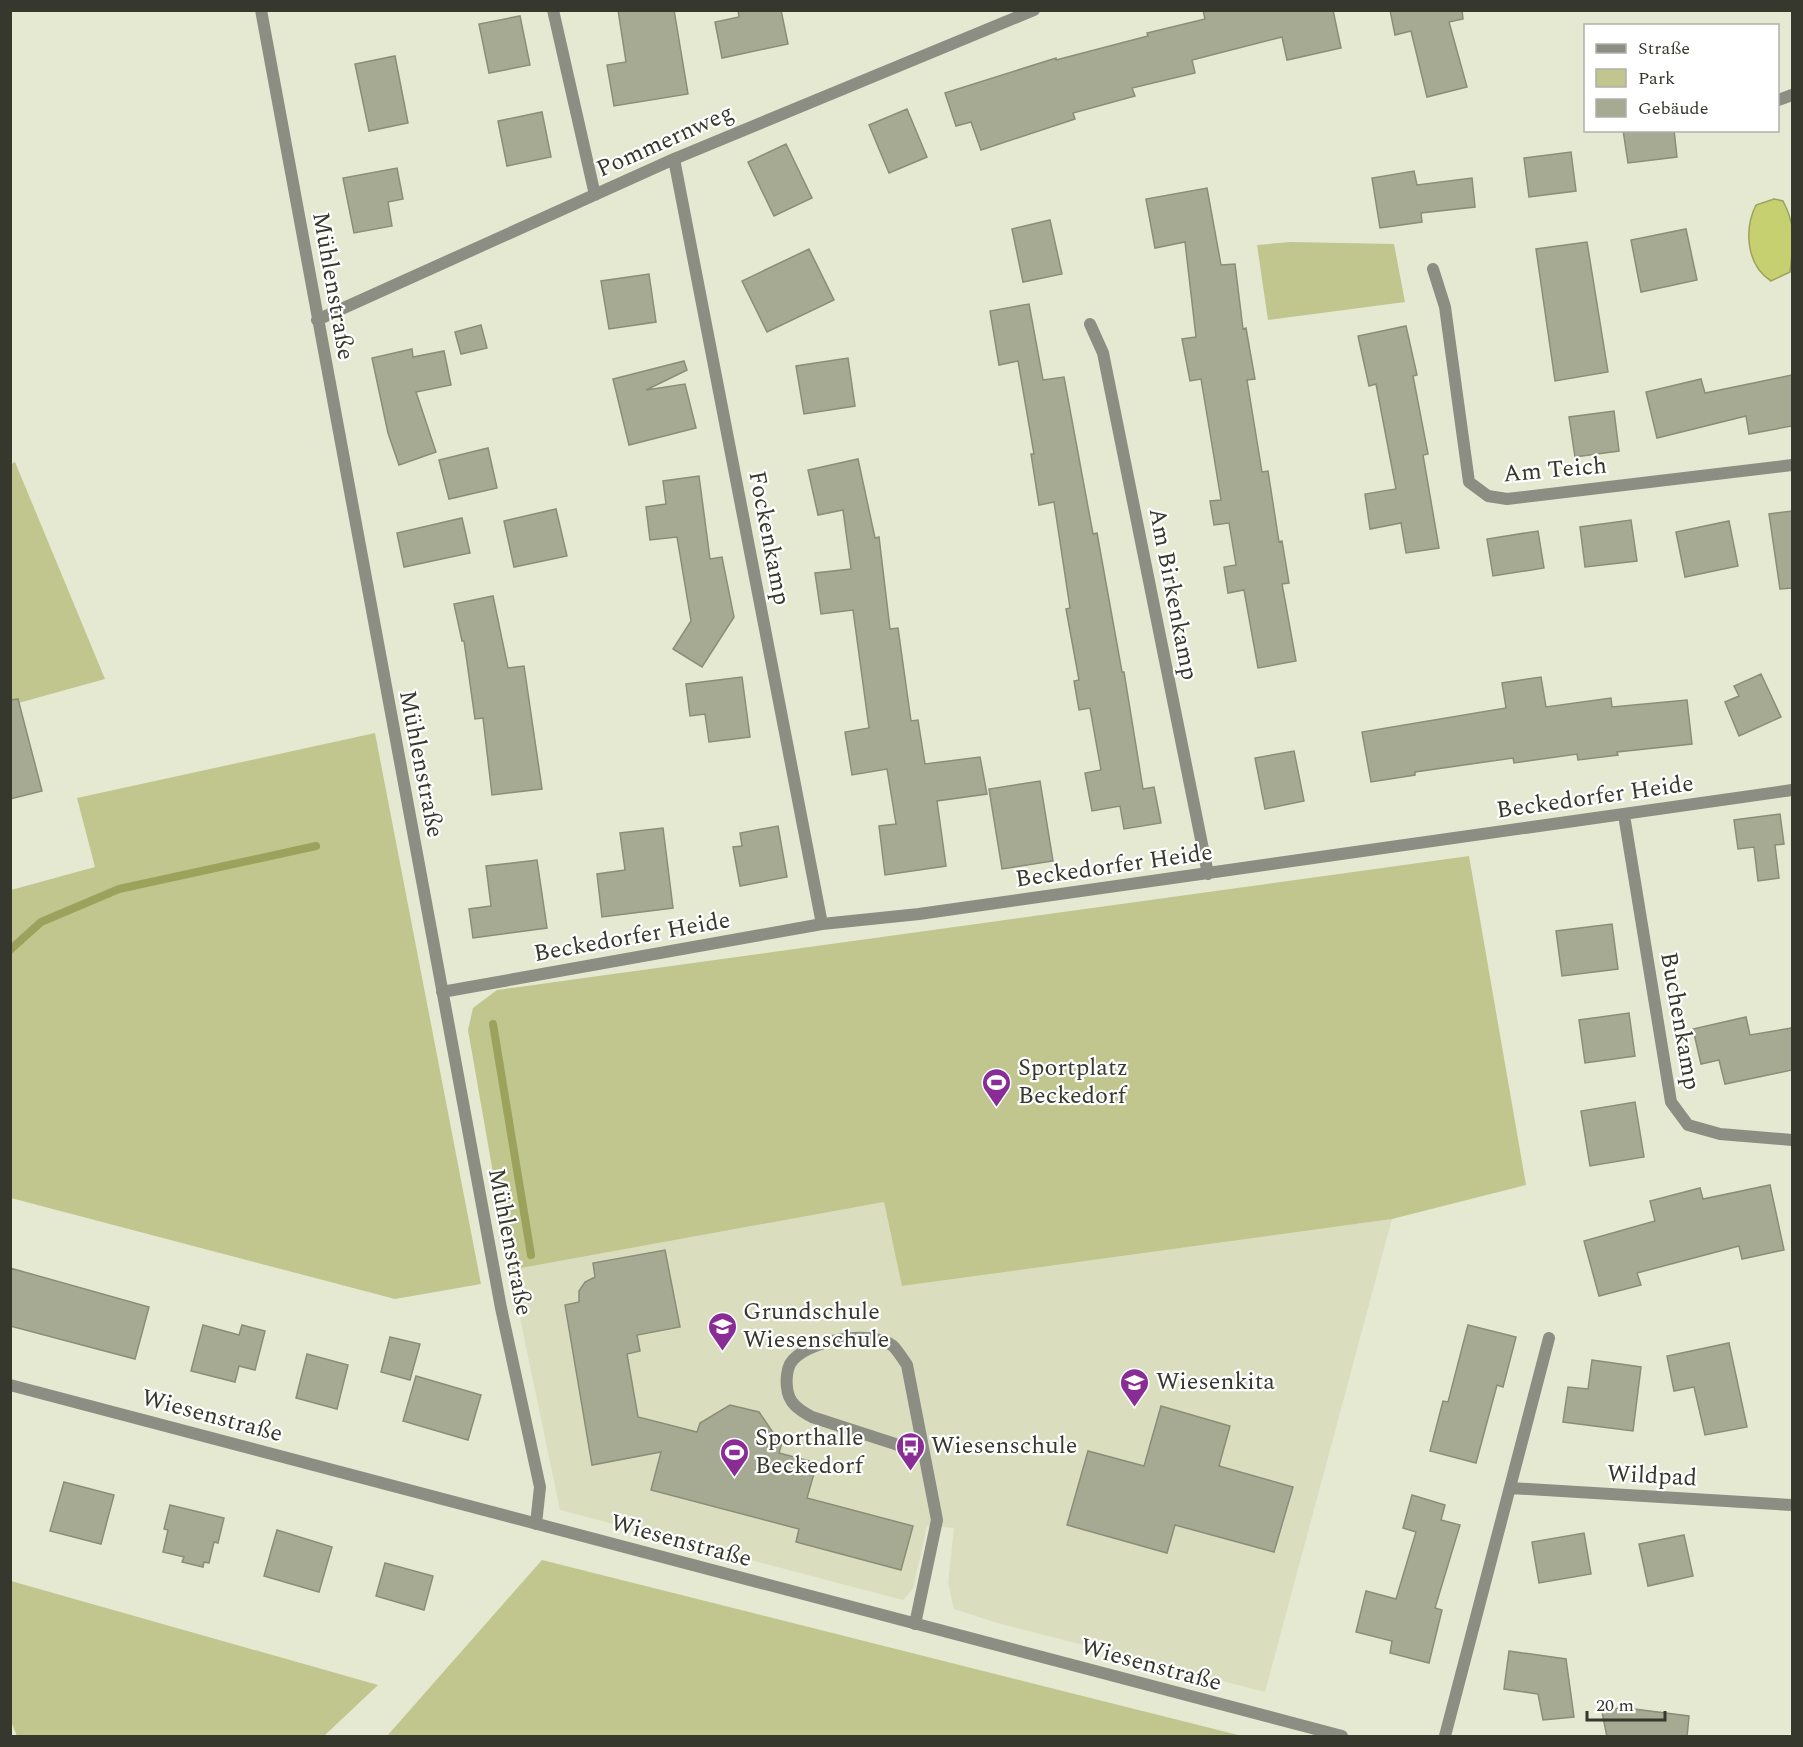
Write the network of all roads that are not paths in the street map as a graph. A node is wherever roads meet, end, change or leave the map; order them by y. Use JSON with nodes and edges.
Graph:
{"nodes":[{"id":1,"x":261,"y":10,"type":"edge"},
{"id":2,"x":553,"y":10,"type":"edge"},
{"id":3,"x":1034,"y":10,"type":"edge"},
{"id":4,"x":674,"y":159,"type":"junction"},
{"id":5,"x":595,"y":195,"type":"junction"},
{"id":6,"x":1433,"y":269,"type":"dead end"},
{"id":7,"x":317,"y":320,"type":"junction"},
{"id":8,"x":1090,"y":324,"type":"dead end"},
{"id":9,"x":1792,"y":465,"type":"edge"},
{"id":10,"x":1792,"y":790,"type":"edge"},
{"id":11,"x":1624,"y":814,"type":"junction"},
{"id":12,"x":1208,"y":874,"type":"junction"},
{"id":13,"x":822,"y":924,"type":"junction"},
{"id":14,"x":442,"y":992,"type":"junction"},
{"id":15,"x":1792,"y":1140,"type":"edge"},
{"id":16,"x":1548,"y":1338,"type":"dead end"},
{"id":17,"x":10,"y":1385,"type":"edge"},
{"id":18,"x":924,"y":1453,"type":"junction"},
{"id":19,"x":1510,"y":1488,"type":"junction"},
{"id":20,"x":1792,"y":1506,"type":"edge"},
{"id":21,"x":536,"y":1524,"type":"junction"},
{"id":22,"x":915,"y":1624,"type":"junction"},
{"id":23,"x":1342,"y":1737,"type":"edge"},
{"id":24,"x":1445,"y":1737,"type":"edge"}],
"edges":[{"from":1,"to":7,"type":"street","name":"Mühlenstraße"},
{"from":2,"to":5,"type":"street"},
{"from":3,"to":4,"type":"street","name":"Pommernweg"},
{"from":4,"to":5,"type":"street","name":"Pommernweg"},
{"from":4,"to":13,"type":"street","name":"Fockenkamp"},
{"from":5,"to":7,"type":"street","name":"Pommernweg"},
{"from":6,"to":9,"type":"street","name":"Am Teich"},
{"from":7,"to":14,"type":"street","name":"Mühlenstraße"},
{"from":8,"to":12,"type":"street","name":"Am Birkenkamp"},
{"from":10,"to":11,"type":"street","name":"Beckedorfer Heide"},
{"from":11,"to":12,"type":"street","name":"Beckedorfer Heide"},
{"from":11,"to":15,"type":"street","name":"Buchenkamp"},
{"from":12,"to":13,"type":"street","name":"Beckedorfer Heide"},
{"from":13,"to":14,"type":"street","name":"Beckedorfer Heide"},
{"from":14,"to":21,"type":"street","name":"Mühlenstraße"},
{"from":16,"to":19,"type":"street"},
{"from":17,"to":21,"type":"street","name":"Wiesenstraße"},
{"from":18,"to":18,"type":"street"},
{"from":18,"to":22,"type":"street"},
{"from":19,"to":20,"type":"street","name":"Wildpad"},
{"from":19,"to":24,"type":"street"},
{"from":21,"to":22,"type":"street","name":"Wiesenstraße"},
{"from":22,"to":23,"type":"street","name":"Wiesenstraße"}]}
